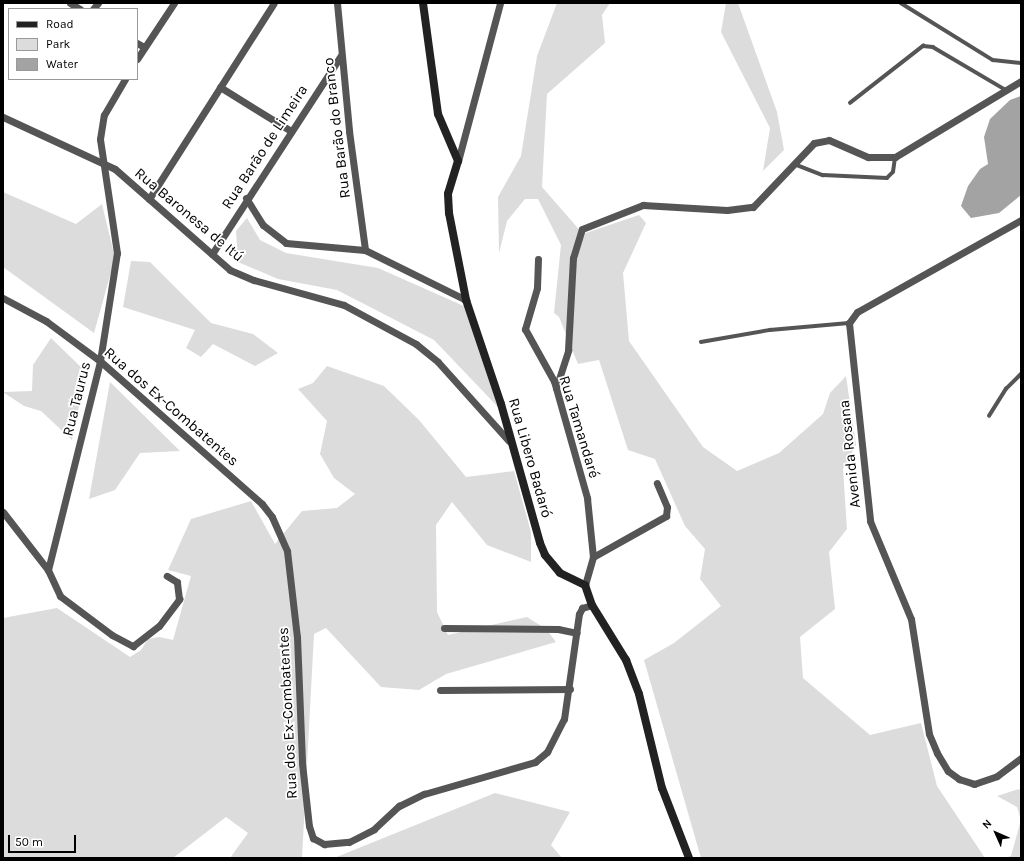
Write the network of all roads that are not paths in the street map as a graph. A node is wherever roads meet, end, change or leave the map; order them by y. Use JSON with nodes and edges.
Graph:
{"nodes":[{"id":1,"x":174,"y":3,"type":"edge"},
{"id":2,"x":274,"y":3,"type":"edge"},
{"id":3,"x":337,"y":3,"type":"edge"},
{"id":4,"x":423,"y":3,"type":"edge"},
{"id":5,"x":500,"y":3,"type":"edge"},
{"id":6,"x":901,"y":3,"type":"edge"},
{"id":7,"x":138,"y":44,"type":"edge"},
{"id":8,"x":144,"y":47,"type":"junction"},
{"id":9,"x":341,"y":55,"type":"junction"},
{"id":10,"x":138,"y":57,"type":"edge"},
{"id":11,"x":1021,"y":63,"type":"edge"},
{"id":12,"x":125,"y":80,"type":"edge"},
{"id":13,"x":1021,"y":81,"type":"edge"},
{"id":14,"x":220,"y":87,"type":"junction"},
{"id":15,"x":1006,"y":90,"type":"junction"},
{"id":16,"x":850,"y":102,"type":"dead end"},
{"id":17,"x":3,"y":117,"type":"edge"},
{"id":18,"x":291,"y":131,"type":"junction"},
{"id":19,"x":895,"y":157,"type":"junction"},
{"id":20,"x":458,"y":161,"type":"junction"},
{"id":21,"x":100,"y":162,"type":"junction"},
{"id":22,"x":794,"y":164,"type":"junction"},
{"id":23,"x":246,"y":198,"type":"junction"},
{"id":24,"x":149,"y":199,"type":"junction"},
{"id":25,"x":1021,"y":220,"type":"edge"},
{"id":26,"x":365,"y":250,"type":"junction"},
{"id":27,"x":212,"y":254,"type":"junction"},
{"id":28,"x":538,"y":259,"type":"dead end"},
{"id":29,"x":3,"y":298,"type":"edge"},
{"id":30,"x":466,"y":300,"type":"junction"},
{"id":31,"x":849,"y":323,"type":"junction"},
{"id":32,"x":702,"y":342,"type":"dead end"},
{"id":33,"x":100,"y":361,"type":"junction"},
{"id":34,"x":1021,"y":374,"type":"edge"},
{"id":35,"x":556,"y":388,"type":"junction"},
{"id":36,"x":989,"y":416,"type":"dead end"},
{"id":37,"x":509,"y":441,"type":"junction"},
{"id":38,"x":657,"y":483,"type":"dead end"},
{"id":39,"x":3,"y":512,"type":"edge"},
{"id":40,"x":593,"y":557,"type":"junction"},
{"id":41,"x":48,"y":570,"type":"junction"},
{"id":42,"x":167,"y":576,"type":"dead end"},
{"id":43,"x":585,"y":585,"type":"junction"},
{"id":44,"x":592,"y":605,"type":"junction"},
{"id":45,"x":444,"y":628,"type":"dead end"},
{"id":46,"x":576,"y":633,"type":"junction"},
{"id":47,"x":570,"y":689,"type":"junction"},
{"id":48,"x":440,"y":690,"type":"dead end"},
{"id":49,"x":1021,"y":758,"type":"edge"},
{"id":50,"x":689,"y":858,"type":"edge"}],
"edges":[{"from":1,"to":8,"type":"street"},
{"from":2,"to":14,"type":"street"},
{"from":3,"to":9,"type":"street","name":"Rua Barão do Branco"},
{"from":4,"to":20,"type":"street"},
{"from":5,"to":20,"type":"street"},
{"from":6,"to":11,"type":"lane"},
{"from":7,"to":8,"type":"street"},
{"from":8,"to":10,"type":"street"},
{"from":9,"to":18,"type":"street","name":"Rua Barão de Limeira"},
{"from":9,"to":26,"type":"street","name":"Rua Barão do Branco"},
{"from":12,"to":21,"type":"street","name":"Rua Taurus"},
{"from":13,"to":15,"type":"street"},
{"from":14,"to":18,"type":"street"},
{"from":14,"to":24,"type":"street"},
{"from":15,"to":16,"type":"lane"},
{"from":15,"to":19,"type":"street"},
{"from":17,"to":21,"type":"street","name":"Rua Baronesa de Itú"},
{"from":18,"to":23,"type":"street","name":"Rua Barão de Limeira"},
{"from":19,"to":22,"type":"street"},
{"from":19,"to":22,"type":"lane"},
{"from":20,"to":30,"type":"street","name":"Rua Libero Badaró"},
{"from":21,"to":24,"type":"street","name":"Rua Baronesa de Itú"},
{"from":21,"to":33,"type":"street","name":"Rua Taurus"},
{"from":22,"to":35,"type":"street"},
{"from":23,"to":26,"type":"street"},
{"from":23,"to":27,"type":"street","name":"Rua Barão de Limeira"},
{"from":24,"to":27,"type":"street","name":"Rua Baronesa de Itú"},
{"from":25,"to":31,"type":"street"},
{"from":26,"to":30,"type":"street"},
{"from":27,"to":37,"type":"street","name":"Rua Baronesa de Itú"},
{"from":28,"to":35,"type":"street","name":"Rua Tamandaré"},
{"from":29,"to":33,"type":"street","name":"Rua dos Ex-Combatentes"},
{"from":30,"to":37,"type":"street","name":"Rua Libero Badaró"},
{"from":31,"to":32,"type":"lane"},
{"from":31,"to":49,"type":"street","name":"Avenida Rosana"},
{"from":33,"to":41,"type":"street","name":"Rua Taurus"},
{"from":33,"to":47,"type":"street","name":"Rua dos Ex-Combatentes"},
{"from":34,"to":36,"type":"lane"},
{"from":35,"to":40,"type":"street","name":"Rua Tamandaré"},
{"from":37,"to":43,"type":"street","name":"Rua Libero Badaró"},
{"from":38,"to":40,"type":"street"},
{"from":39,"to":41,"type":"street"},
{"from":40,"to":43,"type":"street","name":"Rua Tamandaré"},
{"from":41,"to":42,"type":"street"},
{"from":43,"to":44,"type":"street"},
{"from":44,"to":46,"type":"street","name":"Rua dos Ex-Combatentes"},
{"from":44,"to":50,"type":"street"},
{"from":45,"to":46,"type":"street"},
{"from":46,"to":47,"type":"street","name":"Rua dos Ex-Combatentes"},
{"from":47,"to":48,"type":"street"}]}
